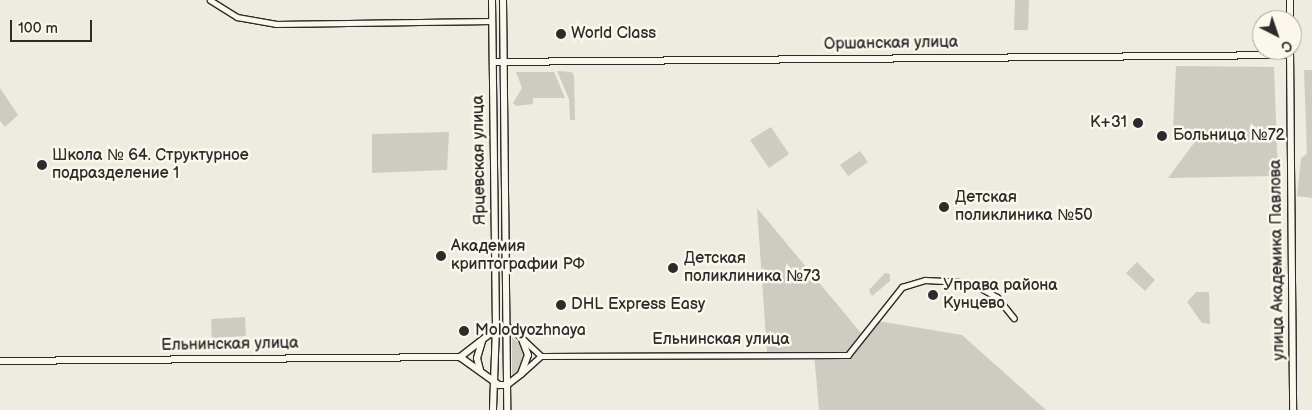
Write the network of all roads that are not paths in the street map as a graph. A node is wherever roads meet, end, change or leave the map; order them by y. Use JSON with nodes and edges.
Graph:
{"nodes":[{"id":1,"x":210,"y":0,"type":"edge"},
{"id":2,"x":492,"y":0,"type":"edge"},
{"id":3,"x":503,"y":0,"type":"edge"},
{"id":4,"x":492,"y":21,"type":"junction"},
{"id":5,"x":1252,"y":52,"type":"edge"},
{"id":6,"x":1290,"y":60,"type":"edge"},
{"id":7,"x":493,"y":62,"type":"junction"},
{"id":8,"x":504,"y":62,"type":"junction"},
{"id":9,"x":1014,"y":318,"type":"dead end"},
{"id":10,"x":507,"y":327,"type":"junction"},
{"id":11,"x":496,"y":328,"type":"junction"},
{"id":12,"x":521,"y":337,"type":"junction"},
{"id":13,"x":483,"y":338,"type":"junction"},
{"id":14,"x":541,"y":356,"type":"junction"},
{"id":15,"x":460,"y":357,"type":"junction"},
{"id":16,"x":0,"y":361,"type":"edge"},
{"id":17,"x":483,"y":374,"type":"junction"},
{"id":18,"x":521,"y":374,"type":"junction"},
{"id":19,"x":493,"y":383,"type":"junction"},
{"id":20,"x":507,"y":385,"type":"junction"},
{"id":21,"x":493,"y":410,"type":"edge"},
{"id":22,"x":507,"y":410,"type":"edge"},
{"id":23,"x":1293,"y":410,"type":"edge"}],
"edges":[{"from":1,"to":4,"type":"street"},
{"from":2,"to":4,"type":"street","name":"Ярцевская улица"},
{"from":3,"to":8,"type":"street","name":"Ярцевская улица"},
{"from":4,"to":7,"type":"street","name":"Ярцевская улица"},
{"from":5,"to":8,"type":"street","name":"Оршанская улица"},
{"from":6,"to":23,"type":"street","name":"улица Академика Павлова"},
{"from":7,"to":8,"type":"street","name":"Оршанская улица"},
{"from":7,"to":11,"type":"street","name":"Ярцевская улица"},
{"from":8,"to":10,"type":"street","name":"Ярцевская улица"},
{"from":9,"to":14,"type":"street","name":"Ельнинская улица"},
{"from":10,"to":11,"type":"street"},
{"from":10,"to":12,"type":"street"},
{"from":10,"to":20,"type":"street","name":"Ярцевская улица"},
{"from":11,"to":13,"type":"street"},
{"from":11,"to":19,"type":"street","name":"Ярцевская улица"},
{"from":12,"to":14,"type":"street"},
{"from":12,"to":18,"type":"street"},
{"from":13,"to":15,"type":"street"},
{"from":13,"to":17,"type":"street"},
{"from":14,"to":18,"type":"street"},
{"from":15,"to":16,"type":"street","name":"Ельнинская улица"},
{"from":15,"to":17,"type":"street"},
{"from":17,"to":19,"type":"street"},
{"from":18,"to":20,"type":"street"},
{"from":19,"to":20,"type":"street"},
{"from":19,"to":21,"type":"street","name":"Ярцевская улица"},
{"from":20,"to":22,"type":"street","name":"Ярцевская улица"}]}
